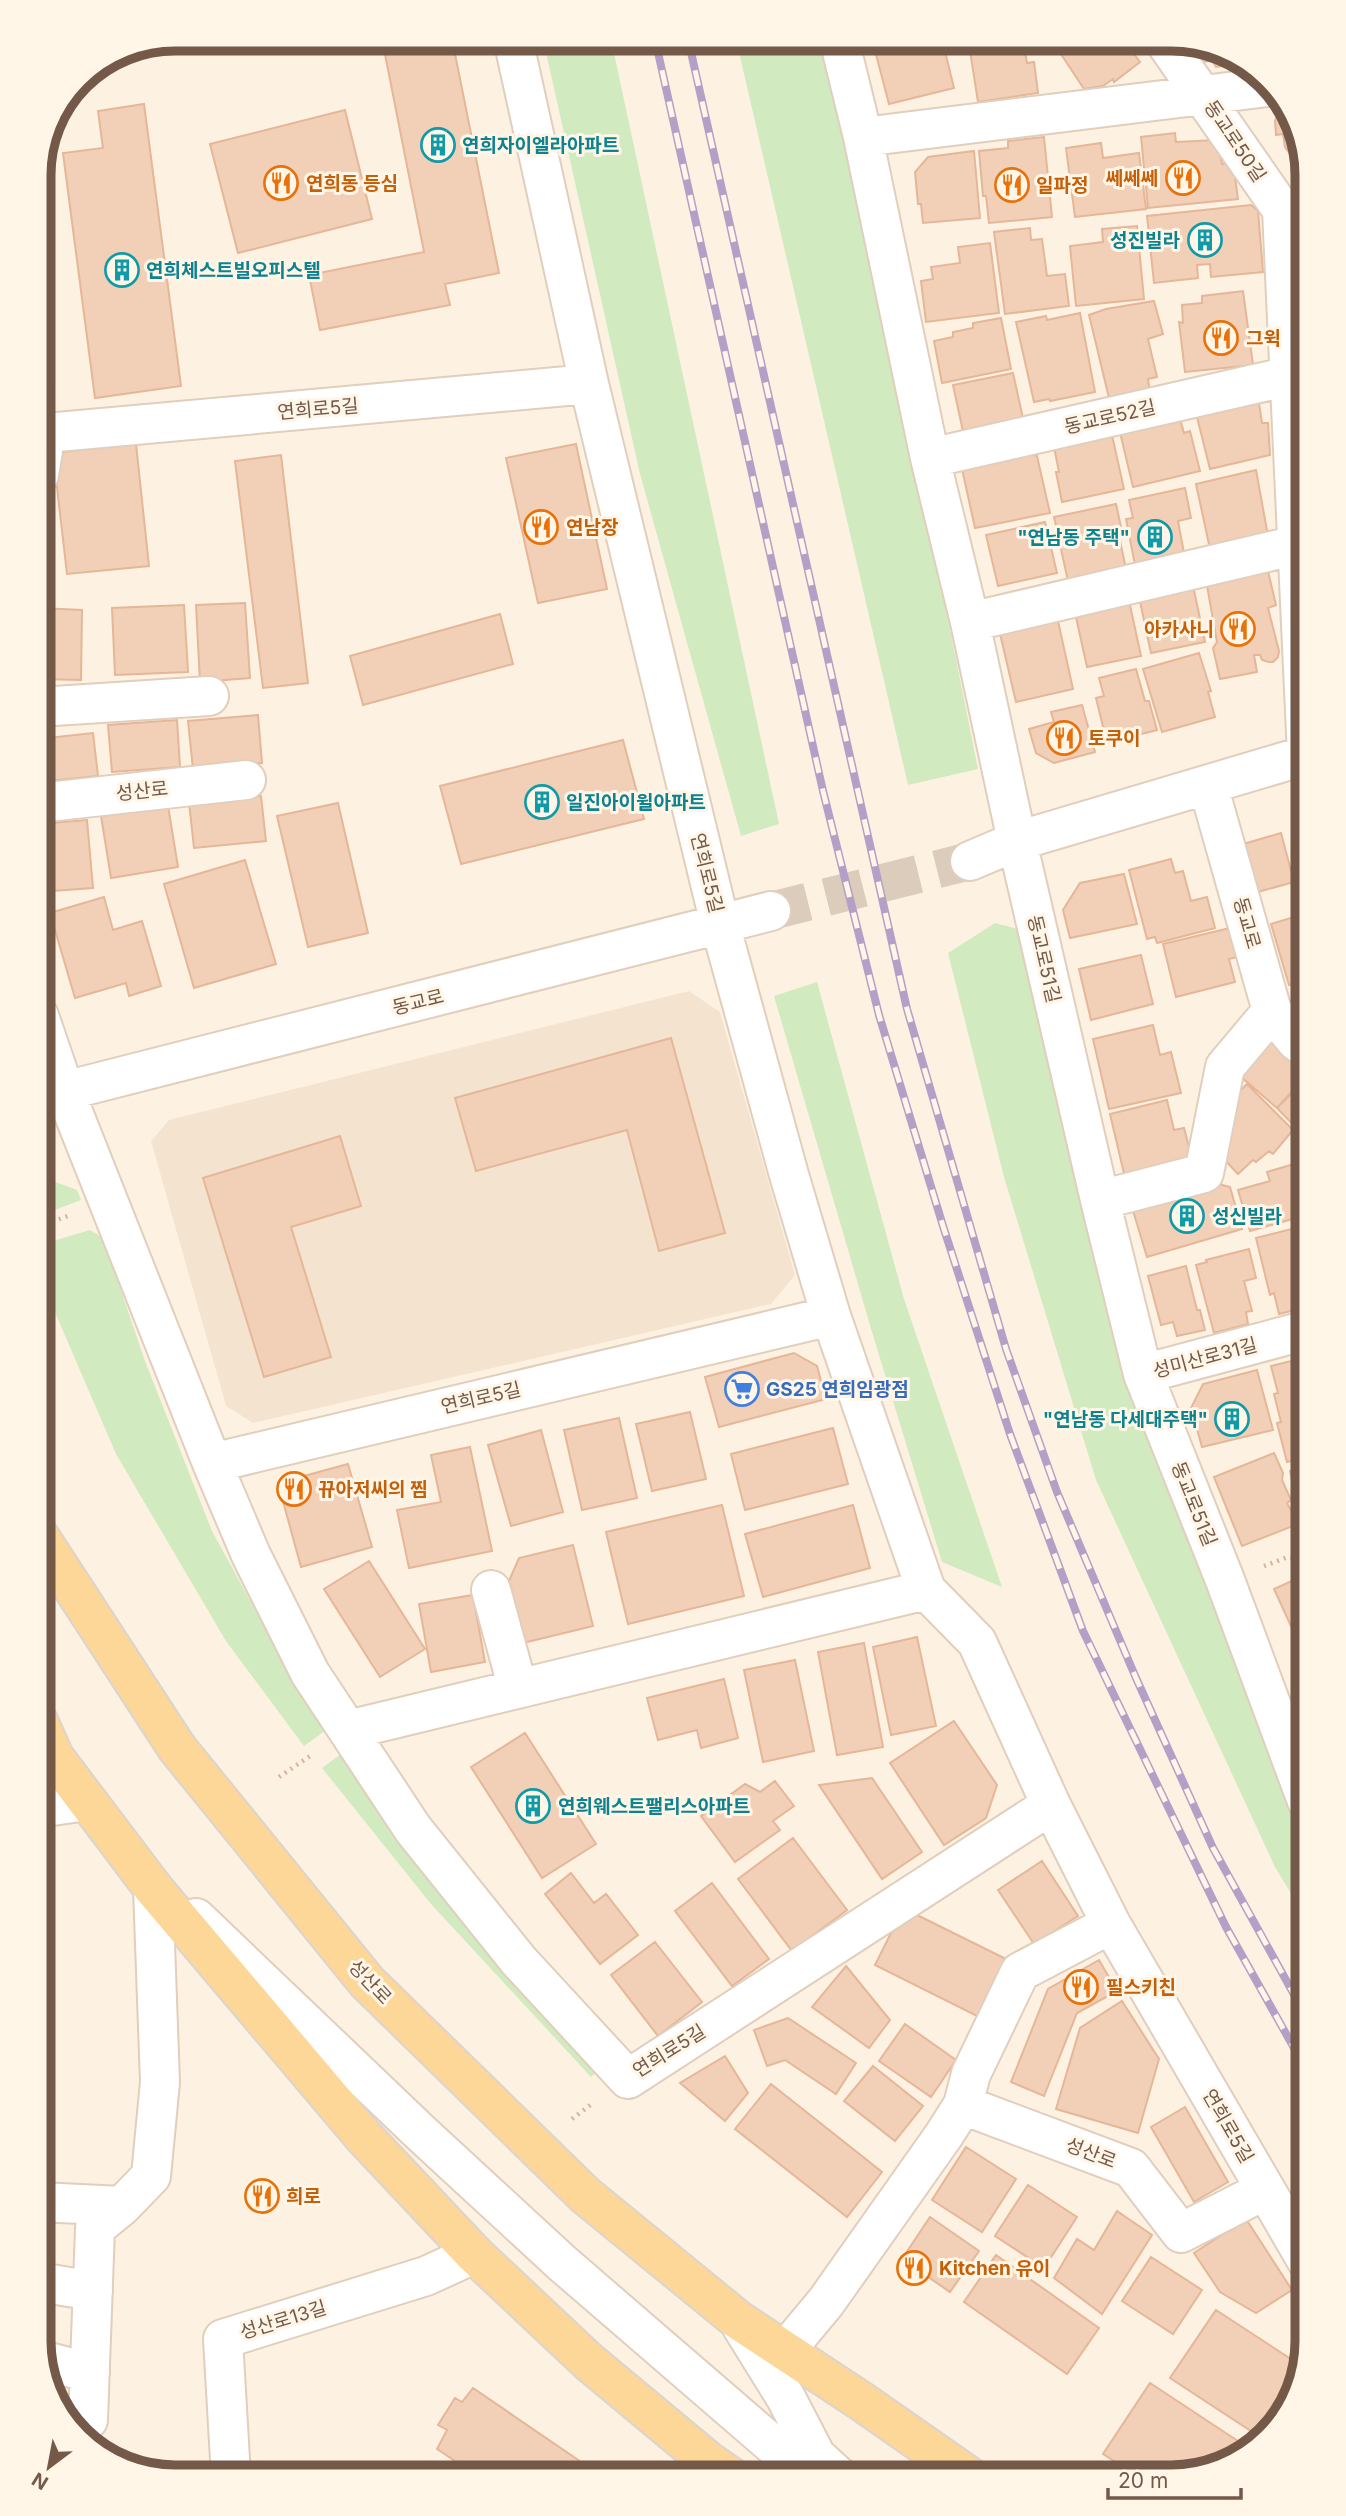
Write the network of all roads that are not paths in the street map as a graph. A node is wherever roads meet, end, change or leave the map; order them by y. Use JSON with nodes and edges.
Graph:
{"nodes":[{"id":1,"x":516,"y":51,"type":"edge"},
{"id":2,"x":842,"y":51,"type":"edge"},
{"id":3,"x":1172,"y":51,"type":"edge"},
{"id":4,"x":1259,"y":88,"type":"edge"},
{"id":5,"x":1204,"y":96,"type":"junction"},
{"id":6,"x":863,"y":137,"type":"junction"},
{"id":7,"x":1290,"y":376,"type":"junction"},
{"id":8,"x":589,"y":384,"type":"junction"},
{"id":9,"x":51,"y":433,"type":"edge"},
{"id":10,"x":930,"y":458,"type":"junction"},
{"id":11,"x":1295,"y":497,"type":"edge"},
{"id":12,"x":1295,"y":545,"type":"edge"},
{"id":13,"x":970,"y":622,"type":"junction"},
{"id":14,"x":209,"y":696,"type":"dead end"},
{"id":15,"x":51,"y":706,"type":"edge"},
{"id":16,"x":1295,"y":759,"type":"edge"},
{"id":17,"x":246,"y":780,"type":"dead end"},
{"id":18,"x":1208,"y":785,"type":"junction"},
{"id":19,"x":51,"y":802,"type":"edge"},
{"id":20,"x":1017,"y":841,"type":"junction"},
{"id":21,"x":971,"y":861,"type":"tunnel mouth"},
{"id":22,"x":771,"y":911,"type":"tunnel mouth"},
{"id":23,"x":720,"y":925,"type":"junction"},
{"id":24,"x":1272,"y":1011,"type":"junction"},
{"id":25,"x":1295,"y":1040,"type":"edge"},
{"id":26,"x":52,"y":1095,"type":"edge"},
{"id":27,"x":1100,"y":1200,"type":"junction"},
{"id":28,"x":831,"y":1316,"type":"junction"},
{"id":29,"x":1295,"y":1333,"type":"edge"},
{"id":30,"x":1143,"y":1374,"type":"junction"},
{"id":31,"x":212,"y":1463,"type":"junction"},
{"id":32,"x":51,"y":1554,"type":"edge"},
{"id":33,"x":491,"y":1590,"type":"dead end"},
{"id":34,"x":926,"y":1590,"type":"junction"},
{"id":35,"x":517,"y":1689,"type":"junction"},
{"id":36,"x":348,"y":1730,"type":"junction"},
{"id":37,"x":51,"y":1754,"type":"edge"},
{"id":38,"x":1295,"y":1761,"type":"edge"},
{"id":39,"x":86,"y":1801,"type":"junction"},
{"id":40,"x":1051,"y":1805,"type":"junction"},
{"id":41,"x":51,"y":1806,"type":"edge"},
{"id":42,"x":121,"y":1846,"type":"junction"},
{"id":43,"x":153,"y":1888,"type":"junction"},
{"id":44,"x":1111,"y":1924,"type":"junction"},
{"id":45,"x":963,"y":2105,"type":"junction"},
{"id":46,"x":1265,"y":2190,"type":"junction"},
{"id":47,"x":51,"y":2203,"type":"edge"},
{"id":48,"x":122,"y":2206,"type":"junction"},
{"id":49,"x":1295,"y":2241,"type":"edge"},
{"id":50,"x":474,"y":2255,"type":"junction"},
{"id":51,"x":51,"y":2284,"type":"edge"},
{"id":52,"x":93,"y":2291,"type":"junction"},
{"id":53,"x":737,"y":2320,"type":"junction"},
{"id":54,"x":786,"y":2350,"type":"junction"},
{"id":55,"x":53,"y":2363,"type":"edge"},
{"id":56,"x":90,"y":2373,"type":"junction"},
{"id":57,"x":88,"y":2420,"type":"dead end"},
{"id":58,"x":229,"y":2465,"type":"edge"},
{"id":59,"x":704,"y":2465,"type":"edge"},
{"id":60,"x":796,"y":2465,"type":"edge"},
{"id":61,"x":826,"y":2465,"type":"edge"},
{"id":62,"x":953,"y":2465,"type":"edge"}],
"edges":[{"from":1,"to":8,"type":"street","name":"연희로5길"},
{"from":2,"to":6,"type":"street"},
{"from":3,"to":5,"type":"street","name":"동교로50길"},
{"from":4,"to":5,"type":"street"},
{"from":5,"to":6,"type":"street"},
{"from":5,"to":7,"type":"street","name":"동교로50길"},
{"from":6,"to":10,"type":"street"},
{"from":7,"to":10,"type":"street","name":"동교로52길"},
{"from":7,"to":11,"type":"street","name":"동교로50길"},
{"from":8,"to":9,"type":"street","name":"연희로5길"},
{"from":8,"to":23,"type":"street","name":"연희로5길"},
{"from":10,"to":13,"type":"street"},
{"from":12,"to":13,"type":"street"},
{"from":13,"to":20,"type":"street"},
{"from":14,"to":15,"type":"street"},
{"from":16,"to":18,"type":"street"},
{"from":17,"to":19,"type":"street","name":"성산로"},
{"from":18,"to":20,"type":"street"},
{"from":18,"to":24,"type":"street","name":"동교로"},
{"from":20,"to":21,"type":"street"},
{"from":20,"to":27,"type":"street","name":"동교로51길"},
{"from":22,"to":23,"type":"street","name":"동교로"},
{"from":23,"to":26,"type":"street","name":"동교로"},
{"from":23,"to":28,"type":"street","name":"연희로5길"},
{"from":24,"to":25,"type":"street","name":"동교로"},
{"from":24,"to":27,"type":"street"},
{"from":26,"to":31,"type":"street","name":"연희로5길"},
{"from":27,"to":30,"type":"street","name":"동교로51길"},
{"from":28,"to":31,"type":"street","name":"연희로5길"},
{"from":28,"to":34,"type":"street","name":"연희로5길"},
{"from":29,"to":30,"type":"street","name":"성미산로31길"},
{"from":30,"to":38,"type":"street","name":"동교로51길"},
{"from":31,"to":36,"type":"street","name":"연희로5길"},
{"from":32,"to":53,"type":"main road","name":"성산로"},
{"from":33,"to":35,"type":"street"},
{"from":34,"to":35,"type":"street"},
{"from":34,"to":40,"type":"street","name":"연희로5길"},
{"from":35,"to":36,"type":"street"},
{"from":36,"to":40,"type":"street","name":"연희로5길"},
{"from":37,"to":39,"type":"main road"},
{"from":39,"to":41,"type":"street"},
{"from":39,"to":42,"type":"main road"},
{"from":40,"to":44,"type":"street","name":"연희로5길"},
{"from":42,"to":43,"type":"main road"},
{"from":42,"to":60,"type":"street"},
{"from":43,"to":48,"type":"street"},
{"from":43,"to":50,"type":"main road"},
{"from":44,"to":45,"type":"street"},
{"from":44,"to":46,"type":"street","name":"연희로5길"},
{"from":45,"to":46,"type":"street","name":"성산로"},
{"from":45,"to":54,"type":"street"},
{"from":46,"to":49,"type":"street","name":"연희로5길"},
{"from":47,"to":48,"type":"street"},
{"from":48,"to":52,"type":"street"},
{"from":50,"to":58,"type":"street","name":"성산로13길"},
{"from":50,"to":59,"type":"main road"},
{"from":51,"to":52,"type":"street"},
{"from":52,"to":56,"type":"street"},
{"from":53,"to":54,"type":"main road","name":"성산로"},
{"from":53,"to":61,"type":"street"},
{"from":54,"to":62,"type":"main road","name":"성산로"},
{"from":55,"to":56,"type":"street"},
{"from":56,"to":57,"type":"street"}]}
